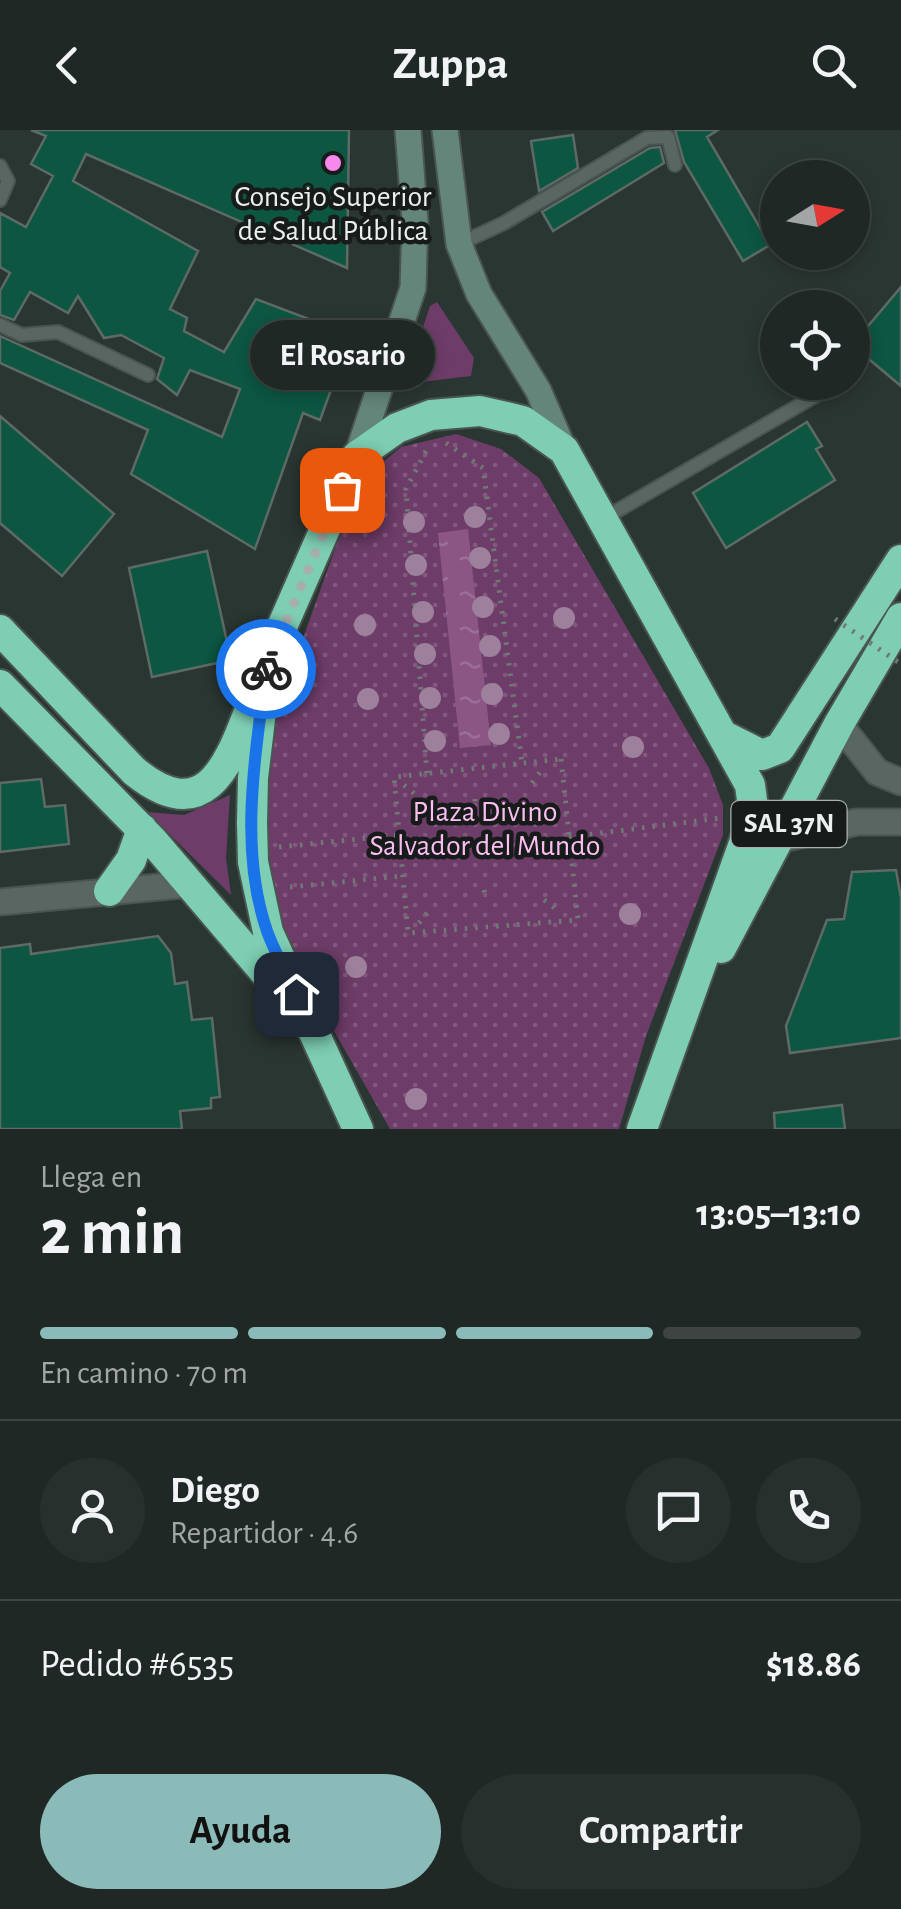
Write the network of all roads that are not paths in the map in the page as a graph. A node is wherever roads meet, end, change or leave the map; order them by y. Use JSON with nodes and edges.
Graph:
{"nodes":[{"id":1,"x":408,"y":130,"type":"edge"},
{"id":2,"x":445,"y":130,"type":"edge"},
{"id":3,"x":675,"y":165,"type":"dead end"},
{"id":4,"x":0,"y":166,"type":"edge"},
{"id":5,"x":0,"y":200,"type":"edge"},
{"id":6,"x":459,"y":244,"type":"junction"},
{"id":7,"x":0,"y":324,"type":"edge"},
{"id":8,"x":148,"y":376,"type":"dead end"},
{"id":9,"x":809,"y":400,"type":"edge"},
{"id":10,"x":564,"y":450,"type":"junction"},
{"id":11,"x":356,"y":456,"type":"junction"},
{"id":12,"x":603,"y":519,"type":"junction"},
{"id":13,"x":901,"y":560,"type":"edge"},
{"id":14,"x":901,"y":618,"type":"edge"},
{"id":15,"x":0,"y":630,"type":"edge"},
{"id":16,"x":268,"y":661,"type":"junction"},
{"id":17,"x":0,"y":685,"type":"edge"},
{"id":18,"x":839,"y":724,"type":"junction"},
{"id":19,"x":726,"y":738,"type":"junction"},
{"id":20,"x":901,"y":782,"type":"edge"},
{"id":21,"x":901,"y":822,"type":"edge"},
{"id":22,"x":142,"y":829,"type":"junction"},
{"id":23,"x":782,"y":839,"type":"junction"},
{"id":24,"x":191,"y":884,"type":"junction"},
{"id":25,"x":110,"y":891,"type":"junction"},
{"id":26,"x":0,"y":902,"type":"edge"},
{"id":27,"x":310,"y":1026,"type":"junction"},
{"id":28,"x":676,"y":1029,"type":"junction"},
{"id":29,"x":358,"y":1129,"type":"edge"},
{"id":30,"x":642,"y":1129,"type":"edge"}],
"edges":[{"from":1,"to":11,"type":"main road"},
{"from":2,"to":6,"type":"main road"},
{"from":3,"to":6,"type":"lane"},
{"from":4,"to":5,"type":"lane"},
{"from":6,"to":10,"type":"main road"},
{"from":7,"to":8,"type":"lane"},
{"from":9,"to":12,"type":"lane"},
{"from":10,"to":11,"type":"highway","number":"SAL 37N"},
{"from":10,"to":12,"type":"highway","number":"SAL 37N"},
{"from":11,"to":16,"type":"highway"},
{"from":12,"to":19,"type":"highway","number":"SAL 37N"},
{"from":13,"to":19,"type":"highway"},
{"from":14,"to":18,"type":"highway","number":"SAL 37N"},
{"from":15,"to":16,"type":"highway"},
{"from":16,"to":27,"type":"highway"},
{"from":17,"to":22,"type":"highway"},
{"from":18,"to":20,"type":"street"},
{"from":18,"to":23,"type":"highway","number":"SAL 37N"},
{"from":19,"to":28,"type":"highway","number":"SAL 37N"},
{"from":21,"to":23,"type":"street"},
{"from":22,"to":24,"type":"highway"},
{"from":22,"to":25,"type":"highway"},
{"from":23,"to":28,"type":"highway","number":"SAL 37N"},
{"from":24,"to":25,"type":"street"},
{"from":24,"to":27,"type":"highway"},
{"from":25,"to":26,"type":"street"},
{"from":27,"to":29,"type":"highway"},
{"from":28,"to":30,"type":"highway","number":"SAL 37N"}]}
